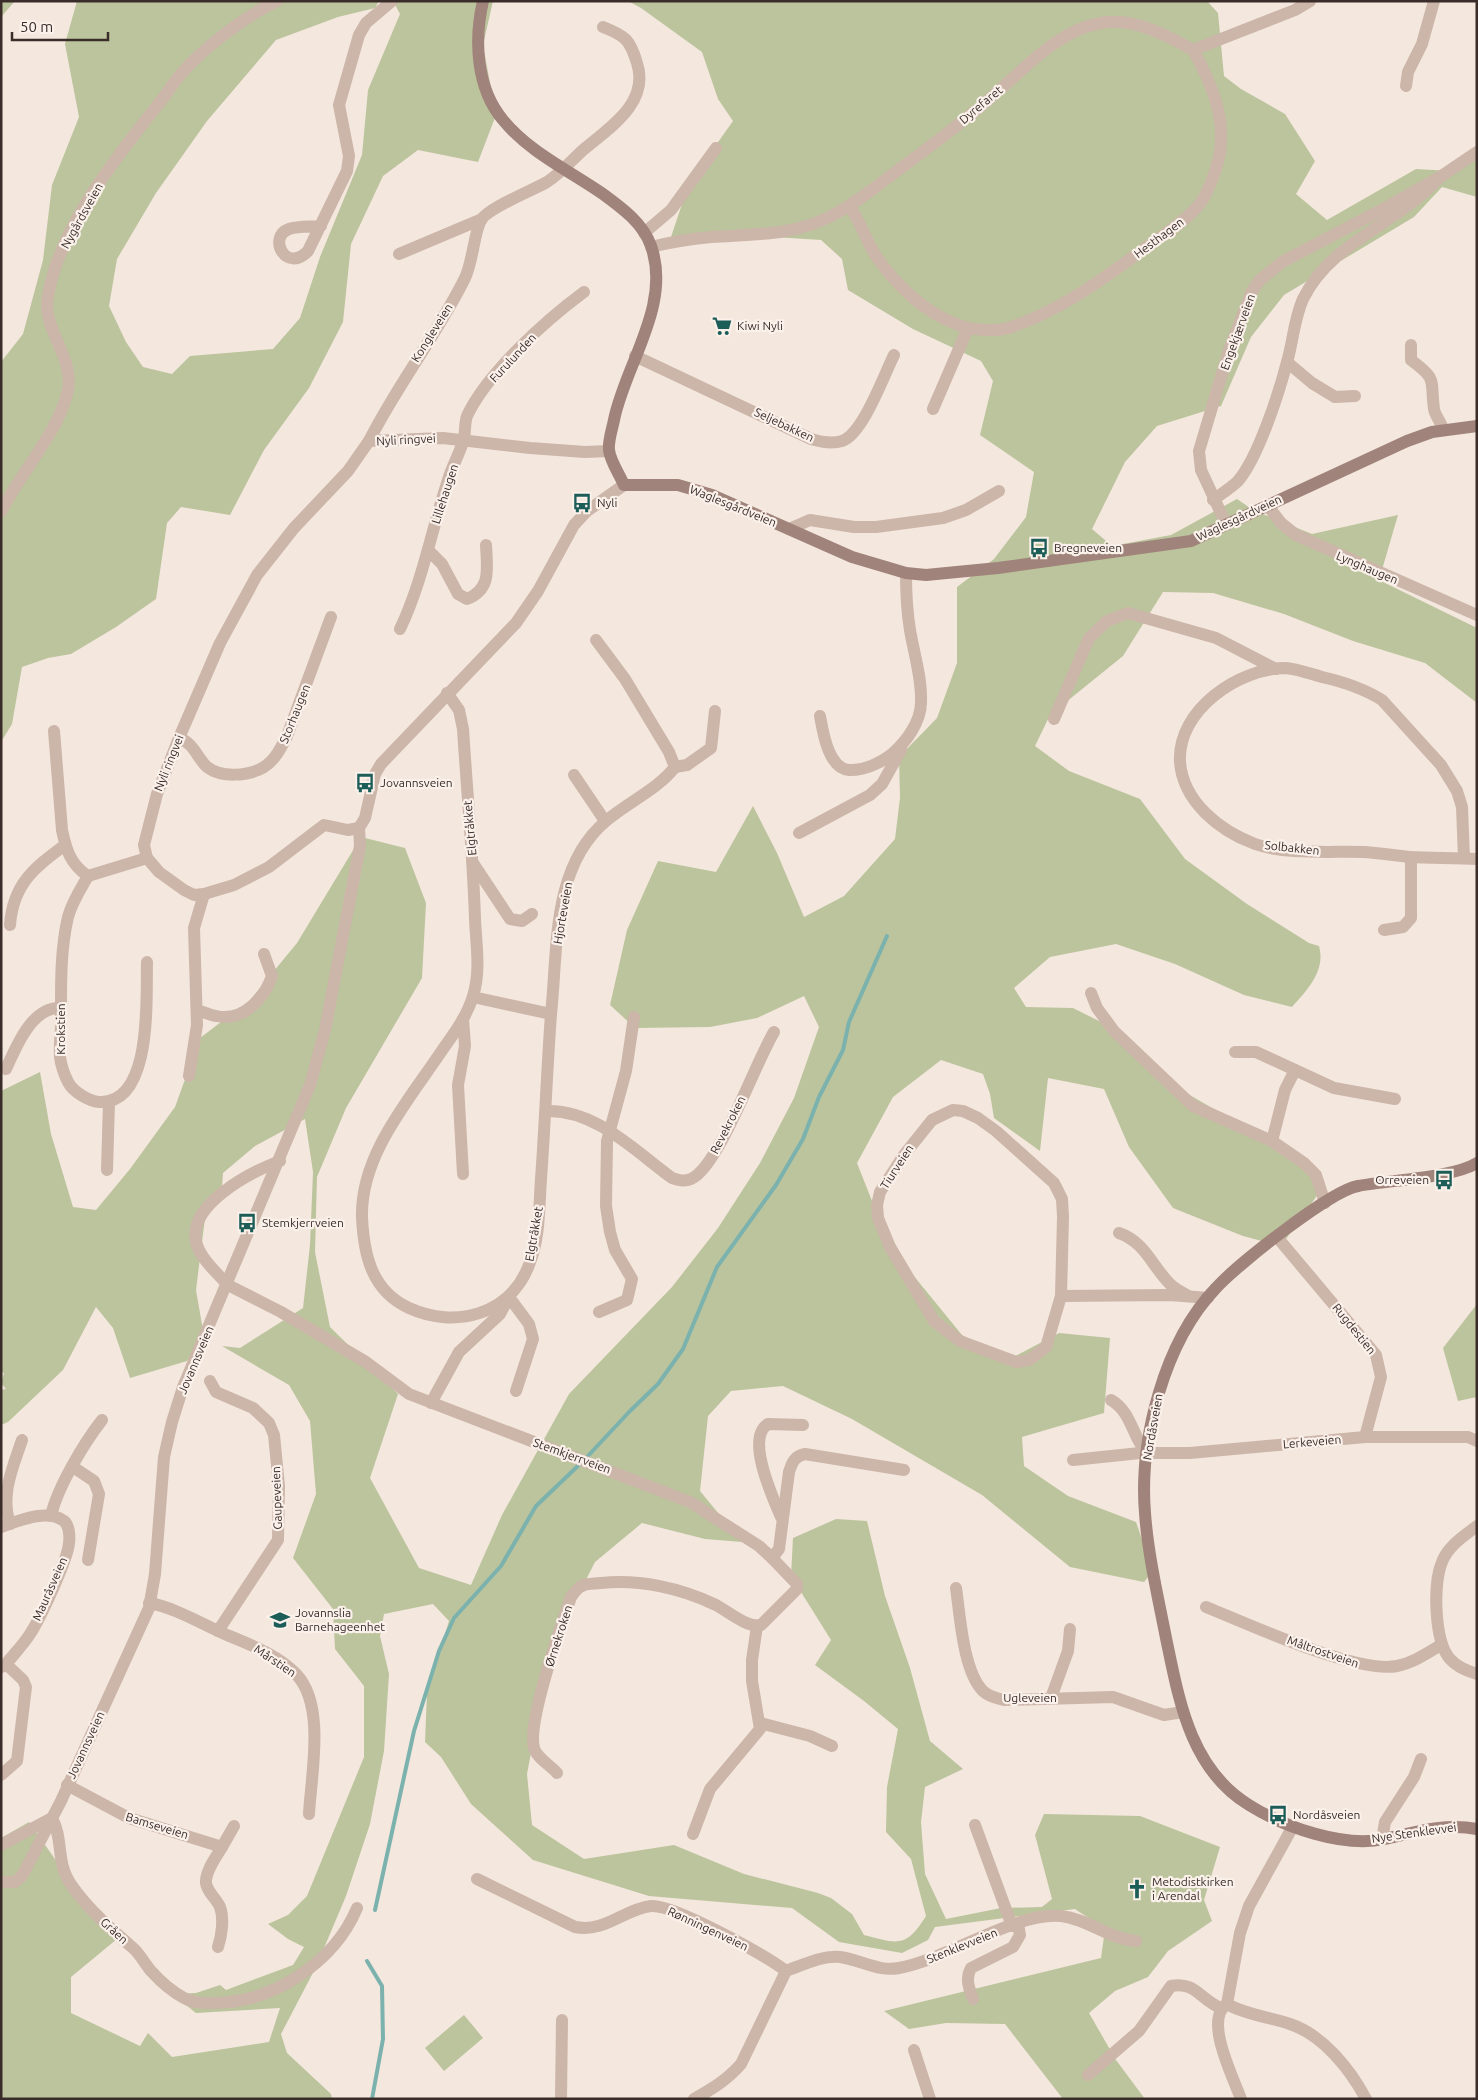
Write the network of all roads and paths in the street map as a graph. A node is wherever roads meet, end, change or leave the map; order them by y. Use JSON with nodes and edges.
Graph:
{"nodes":[{"id":1,"x":277,"y":1,"type":"edge"},
{"id":2,"x":392,"y":1,"type":"edge"},
{"id":3,"x":483,"y":1,"type":"edge"},
{"id":4,"x":1310,"y":1,"type":"edge"},
{"id":5,"x":1434,"y":1,"type":"edge"},
{"id":6,"x":603,"y":27,"type":"dead end"},
{"id":7,"x":1193,"y":50,"type":"junction"},
{"id":8,"x":1406,"y":86,"type":"dead end"},
{"id":9,"x":716,"y":148,"type":"dead end"},
{"id":10,"x":1477,"y":152,"type":"edge"},
{"id":11,"x":563,"y":168,"type":"junction"},
{"id":12,"x":1440,"y":177,"type":"junction"},
{"id":13,"x":850,"y":206,"type":"junction"},
{"id":14,"x":482,"y":219,"type":"junction"},
{"id":15,"x":320,"y":226,"type":"dead end"},
{"id":16,"x":644,"y":233,"type":"junction"},
{"id":17,"x":651,"y":246,"type":"junction"},
{"id":18,"x":399,"y":254,"type":"dead end"},
{"id":19,"x":584,"y":292,"type":"dead end"},
{"id":20,"x":968,"y":328,"type":"junction"},
{"id":21,"x":1411,"y":345,"type":"dead end"},
{"id":22,"x":894,"y":355,"type":"dead end"},
{"id":23,"x":635,"y":356,"type":"junction"},
{"id":24,"x":1288,"y":362,"type":"junction"},
{"id":25,"x":1354,"y":396,"type":"dead end"},
{"id":26,"x":933,"y":409,"type":"dead end"},
{"id":27,"x":1477,"y":426,"type":"edge"},
{"id":28,"x":1443,"y":430,"type":"junction"},
{"id":29,"x":465,"y":439,"type":"junction"},
{"id":30,"x":369,"y":441,"type":"junction"},
{"id":31,"x":609,"y":451,"type":"junction"},
{"id":32,"x":624,"y":485,"type":"junction"},
{"id":33,"x":999,"y":491,"type":"dead end"},
{"id":34,"x":1214,"y":500,"type":"junction"},
{"id":35,"x":1268,"y":506,"type":"junction"},
{"id":36,"x":1,"y":512,"type":"edge"},
{"id":37,"x":1226,"y":524,"type":"junction"},
{"id":38,"x":789,"y":529,"type":"junction"},
{"id":39,"x":486,"y":545,"type":"dead end"},
{"id":40,"x":428,"y":550,"type":"junction"},
{"id":41,"x":906,"y":573,"type":"junction"},
{"id":42,"x":1477,"y":615,"type":"edge"},
{"id":43,"x":331,"y":617,"type":"dead end"},
{"id":44,"x":400,"y":629,"type":"dead end"},
{"id":45,"x":596,"y":640,"type":"dead end"},
{"id":46,"x":1276,"y":669,"type":"junction"},
{"id":47,"x":447,"y":694,"type":"junction"},
{"id":48,"x":715,"y":711,"type":"dead end"},
{"id":49,"x":820,"y":716,"type":"dead end"},
{"id":50,"x":1054,"y":719,"type":"dead end"},
{"id":51,"x":54,"y":731,"type":"dead end"},
{"id":52,"x":179,"y":738,"type":"junction"},
{"id":53,"x":904,"y":743,"type":"junction"},
{"id":54,"x":675,"y":767,"type":"junction"},
{"id":55,"x":574,"y":775,"type":"dead end"},
{"id":56,"x":605,"y":821,"type":"junction"},
{"id":57,"x":359,"y":828,"type":"junction"},
{"id":58,"x":799,"y":832,"type":"dead end"},
{"id":59,"x":66,"y":845,"type":"junction"},
{"id":60,"x":1411,"y":857,"type":"junction"},
{"id":61,"x":147,"y":858,"type":"junction"},
{"id":62,"x":1470,"y":858,"type":"edge"},
{"id":63,"x":473,"y":862,"type":"junction"},
{"id":64,"x":88,"y":876,"type":"junction"},
{"id":65,"x":204,"y":894,"type":"junction"},
{"id":66,"x":532,"y":914,"type":"dead end"},
{"id":67,"x":10,"y":925,"type":"dead end"},
{"id":68,"x":1384,"y":930,"type":"dead end"},
{"id":69,"x":264,"y":954,"type":"dead end"},
{"id":70,"x":147,"y":962,"type":"dead end"},
{"id":71,"x":1091,"y":993,"type":"dead end"},
{"id":72,"x":473,"y":997,"type":"junction"},
{"id":73,"x":61,"y":1008,"type":"junction"},
{"id":74,"x":197,"y":1011,"type":"junction"},
{"id":75,"x":551,"y":1014,"type":"junction"},
{"id":76,"x":634,"y":1017,"type":"dead end"},
{"id":77,"x":463,"y":1019,"type":"junction"},
{"id":78,"x":774,"y":1032,"type":"dead end"},
{"id":79,"x":1235,"y":1052,"type":"dead end"},
{"id":80,"x":6,"y":1069,"type":"dead end"},
{"id":81,"x":1295,"y":1070,"type":"junction"},
{"id":82,"x":189,"y":1076,"type":"dead end"},
{"id":83,"x":1396,"y":1099,"type":"dead end"},
{"id":84,"x":108,"y":1102,"type":"junction"},
{"id":85,"x":546,"y":1111,"type":"junction"},
{"id":86,"x":610,"y":1132,"type":"junction"},
{"id":87,"x":1272,"y":1141,"type":"junction"},
{"id":88,"x":280,"y":1161,"type":"junction"},
{"id":89,"x":1477,"y":1163,"type":"edge"},
{"id":90,"x":107,"y":1170,"type":"dead end"},
{"id":91,"x":463,"y":1174,"type":"dead end"},
{"id":92,"x":1325,"y":1203,"type":"junction"},
{"id":93,"x":1119,"y":1233,"type":"dead end"},
{"id":94,"x":1278,"y":1237,"type":"junction"},
{"id":95,"x":228,"y":1285,"type":"junction"},
{"id":96,"x":1061,"y":1296,"type":"junction"},
{"id":97,"x":1189,"y":1296,"type":"junction"},
{"id":98,"x":509,"y":1297,"type":"junction"},
{"id":99,"x":1208,"y":1298,"type":"junction"},
{"id":100,"x":599,"y":1312,"type":"dead end"},
{"id":101,"x":210,"y":1381,"type":"dead end"},
{"id":102,"x":516,"y":1391,"type":"dead end"},
{"id":103,"x":1112,"y":1400,"type":"dead end"},
{"id":104,"x":431,"y":1403,"type":"junction"},
{"id":105,"x":102,"y":1420,"type":"dead end"},
{"id":106,"x":803,"y":1425,"type":"dead end"},
{"id":107,"x":1365,"y":1437,"type":"junction"},
{"id":108,"x":22,"y":1440,"type":"dead end"},
{"id":109,"x":1477,"y":1441,"type":"edge"},
{"id":110,"x":1147,"y":1453,"type":"junction"},
{"id":111,"x":1073,"y":1460,"type":"dead end"},
{"id":112,"x":73,"y":1467,"type":"junction"},
{"id":113,"x":904,"y":1470,"type":"dead end"},
{"id":114,"x":51,"y":1516,"type":"junction"},
{"id":115,"x":782,"y":1519,"type":"junction"},
{"id":116,"x":5,"y":1525,"type":"edge"},
{"id":117,"x":1477,"y":1526,"type":"edge"},
{"id":118,"x":772,"y":1558,"type":"junction"},
{"id":119,"x":88,"y":1560,"type":"dead end"},
{"id":120,"x":956,"y":1588,"type":"dead end"},
{"id":121,"x":149,"y":1603,"type":"junction"},
{"id":122,"x":1206,"y":1607,"type":"dead end"},
{"id":123,"x":756,"y":1626,"type":"junction"},
{"id":124,"x":1070,"y":1628,"type":"dead end"},
{"id":125,"x":218,"y":1631,"type":"junction"},
{"id":126,"x":1441,"y":1645,"type":"junction"},
{"id":127,"x":4,"y":1666,"type":"edge"},
{"id":128,"x":1477,"y":1674,"type":"edge"},
{"id":129,"x":1051,"y":1698,"type":"junction"},
{"id":130,"x":1183,"y":1712,"type":"junction"},
{"id":131,"x":760,"y":1723,"type":"junction"},
{"id":132,"x":832,"y":1746,"type":"dead end"},
{"id":133,"x":1421,"y":1759,"type":"dead end"},
{"id":134,"x":557,"y":1774,"type":"dead end"},
{"id":135,"x":1,"y":1775,"type":"edge"},
{"id":136,"x":67,"y":1785,"type":"junction"},
{"id":137,"x":309,"y":1814,"type":"dead end"},
{"id":138,"x":52,"y":1818,"type":"junction"},
{"id":139,"x":974,"y":1825,"type":"dead end"},
{"id":140,"x":234,"y":1826,"type":"dead end"},
{"id":141,"x":1292,"y":1828,"type":"junction"},
{"id":142,"x":1477,"y":1829,"type":"edge"},
{"id":143,"x":693,"y":1834,"type":"dead end"},
{"id":144,"x":1382,"y":1840,"type":"junction"},
{"id":145,"x":1,"y":1845,"type":"edge"},
{"id":146,"x":222,"y":1847,"type":"junction"},
{"id":147,"x":477,"y":1879,"type":"dead end"},
{"id":148,"x":1,"y":1882,"type":"edge"},
{"id":149,"x":357,"y":1908,"type":"dead end"},
{"id":150,"x":1015,"y":1925,"type":"junction"},
{"id":151,"x":1136,"y":1941,"type":"dead end"},
{"id":152,"x":218,"y":1946,"type":"dead end"},
{"id":153,"x":786,"y":1971,"type":"junction"},
{"id":154,"x":973,"y":1999,"type":"dead end"},
{"id":155,"x":1224,"y":2006,"type":"junction"},
{"id":156,"x":562,"y":2020,"type":"dead end"},
{"id":157,"x":914,"y":2050,"type":"dead end"},
{"id":158,"x":1088,"y":2075,"type":"dead end"},
{"id":159,"x":561,"y":2099,"type":"edge"},
{"id":160,"x":694,"y":2099,"type":"edge"},
{"id":161,"x":930,"y":2099,"type":"edge"},
{"id":162,"x":1241,"y":2099,"type":"edge"},
{"id":163,"x":1366,"y":2099,"type":"edge"}],
"edges":[{"from":1,"to":36,"type":"street","name":"Nygårdsveien"},
{"from":2,"to":15,"type":"street"},
{"from":3,"to":11,"type":"main road"},
{"from":4,"to":7,"type":"street"},
{"from":5,"to":8,"type":"street"},
{"from":6,"to":11,"type":"street"},
{"from":7,"to":13,"type":"street","name":"Dyrefaret"},
{"from":7,"to":20,"type":"street","name":"Hesthagen"},
{"from":9,"to":16,"type":"street"},
{"from":10,"to":12,"type":"street","name":"Engekjærveien"},
{"from":11,"to":14,"type":"street"},
{"from":11,"to":16,"type":"main road"},
{"from":12,"to":24,"type":"street","name":"Engekjærveien"},
{"from":12,"to":34,"type":"street","name":"Engekjærveien"},
{"from":13,"to":17,"type":"street","name":"Dyrefaret"},
{"from":13,"to":20,"type":"street","name":"Hesthagen"},
{"from":14,"to":18,"type":"street"},
{"from":14,"to":30,"type":"street","name":"Kongleveien"},
{"from":16,"to":17,"type":"main road"},
{"from":17,"to":23,"type":"main road"},
{"from":19,"to":29,"type":"street","name":"Furulunden"},
{"from":20,"to":26,"type":"street"},
{"from":21,"to":28,"type":"street"},
{"from":22,"to":23,"type":"street","name":"Seljebakken"},
{"from":23,"to":31,"type":"main road"},
{"from":24,"to":25,"type":"street"},
{"from":24,"to":34,"type":"street"},
{"from":27,"to":28,"type":"main road","name":"Waglesgårdveien"},
{"from":28,"to":35,"type":"main road","name":"Waglesgårdveien"},
{"from":29,"to":30,"type":"street","name":"Nyli ringvei"},
{"from":29,"to":31,"type":"street","name":"Nyli ringvei"},
{"from":29,"to":40,"type":"street","name":"Lillehaugen"},
{"from":30,"to":52,"type":"street","name":"Nyli ringvei"},
{"from":31,"to":32,"type":"main road"},
{"from":32,"to":38,"type":"main road","name":"Waglesgårdveien"},
{"from":32,"to":47,"type":"street"},
{"from":33,"to":38,"type":"street","name":"Waglesgårdveien"},
{"from":34,"to":37,"type":"street","name":"Engekjærveien"},
{"from":35,"to":37,"type":"main road","name":"Waglesgårdveien"},
{"from":35,"to":42,"type":"street","name":"Lynghaugen"},
{"from":37,"to":41,"type":"main road","name":"Waglesgårdveien"},
{"from":38,"to":41,"type":"main road","name":"Waglesgårdveien"},
{"from":39,"to":40,"type":"street"},
{"from":40,"to":44,"type":"street","name":"Lillehaugen"},
{"from":41,"to":53,"type":"street"},
{"from":43,"to":52,"type":"street","name":"Storhaugen"},
{"from":45,"to":54,"type":"street"},
{"from":46,"to":50,"type":"street","name":"Solbakken"},
{"from":46,"to":60,"type":"street","name":"Solbakken"},
{"from":46,"to":62,"type":"street","name":"Solbakken"},
{"from":47,"to":57,"type":"street"},
{"from":47,"to":63,"type":"street","name":"Elgtråkket"},
{"from":48,"to":54,"type":"street","name":"Hjorteveien"},
{"from":49,"to":53,"type":"street"},
{"from":51,"to":59,"type":"street"},
{"from":52,"to":61,"type":"street","name":"Nyli ringvei"},
{"from":53,"to":58,"type":"street"},
{"from":54,"to":56,"type":"street","name":"Hjorteveien"},
{"from":55,"to":56,"type":"street"},
{"from":56,"to":75,"type":"street","name":"Hjorteveien"},
{"from":57,"to":65,"type":"street"},
{"from":57,"to":88,"type":"street","name":"Jovannsveien"},
{"from":59,"to":64,"type":"street"},
{"from":59,"to":67,"type":"street"},
{"from":60,"to":62,"type":"street","name":"Solbakken"},
{"from":60,"to":68,"type":"street"},
{"from":61,"to":64,"type":"street"},
{"from":61,"to":65,"type":"street"},
{"from":63,"to":66,"type":"street"},
{"from":63,"to":72,"type":"street","name":"Elgtråkket"},
{"from":64,"to":73,"type":"street","name":"Krokstien"},
{"from":65,"to":74,"type":"street"},
{"from":69,"to":74,"type":"street"},
{"from":70,"to":84,"type":"street"},
{"from":71,"to":87,"type":"street"},
{"from":72,"to":75,"type":"street"},
{"from":72,"to":77,"type":"street","name":"Elgtråkket"},
{"from":73,"to":80,"type":"street"},
{"from":73,"to":84,"type":"street","name":"Krokstien"},
{"from":74,"to":82,"type":"street"},
{"from":75,"to":85,"type":"street","name":"Elgtråkket"},
{"from":76,"to":86,"type":"street"},
{"from":77,"to":91,"type":"street","name":"Elgtråkket"},
{"from":77,"to":98,"type":"street","name":"Elgtråkket"},
{"from":78,"to":86,"type":"street","name":"Revekroken"},
{"from":79,"to":81,"type":"street"},
{"from":81,"to":83,"type":"street"},
{"from":81,"to":87,"type":"street"},
{"from":84,"to":90,"type":"street"},
{"from":85,"to":86,"type":"street","name":"Revekroken"},
{"from":85,"to":98,"type":"street","name":"Elgtråkket"},
{"from":86,"to":100,"type":"street"},
{"from":87,"to":92,"type":"street"},
{"from":88,"to":95,"type":"street","name":"Jovannsveien"},
{"from":88,"to":95,"type":"street"},
{"from":89,"to":92,"type":"main road","name":"Nordåsveien"},
{"from":92,"to":94,"type":"main road","name":"Nordåsveien"},
{"from":93,"to":97,"type":"street"},
{"from":94,"to":99,"type":"main road","name":"Nordåsveien"},
{"from":94,"to":107,"type":"street","name":"Rugdestien"},
{"from":95,"to":104,"type":"street","name":"Stemkjerrveien"},
{"from":95,"to":121,"type":"street","name":"Jovannsveien"},
{"from":96,"to":96,"type":"street","name":"Tiurveien"},
{"from":96,"to":97,"type":"street"},
{"from":97,"to":99,"type":"street"},
{"from":98,"to":102,"type":"street"},
{"from":98,"to":104,"type":"street"},
{"from":99,"to":110,"type":"main road","name":"Nordåsveien"},
{"from":101,"to":125,"type":"street","name":"Gaupeveien"},
{"from":103,"to":110,"type":"street"},
{"from":104,"to":118,"type":"street","name":"Stemkjerrveien"},
{"from":105,"to":112,"type":"street"},
{"from":106,"to":115,"type":"street"},
{"from":107,"to":109,"type":"street","name":"Lerkeveien"},
{"from":107,"to":110,"type":"street","name":"Lerkeveien"},
{"from":108,"to":116,"type":"street"},
{"from":110,"to":111,"type":"street","name":"Lerkeveien"},
{"from":110,"to":130,"type":"main road","name":"Nordåsveien"},
{"from":112,"to":114,"type":"street"},
{"from":112,"to":119,"type":"street","name":"Mauråsveien"},
{"from":113,"to":115,"type":"street"},
{"from":114,"to":116,"type":"street"},
{"from":114,"to":127,"type":"street","name":"Mauråsveien"},
{"from":115,"to":118,"type":"street"},
{"from":117,"to":126,"type":"street"},
{"from":118,"to":123,"type":"street"},
{"from":120,"to":129,"type":"street","name":"Ugleveien"},
{"from":121,"to":125,"type":"street","name":"Mårstien"},
{"from":121,"to":136,"type":"street","name":"Jovannsveien"},
{"from":122,"to":126,"type":"street","name":"Måltrostveien"},
{"from":123,"to":131,"type":"street"},
{"from":123,"to":134,"type":"street","name":"Ørnekroken"},
{"from":124,"to":129,"type":"street"},
{"from":125,"to":137,"type":"street","name":"Mårstien"},
{"from":126,"to":128,"type":"street"},
{"from":127,"to":135,"type":"street","name":"Mauråsveien"},
{"from":129,"to":130,"type":"street","name":"Ugleveien"},
{"from":130,"to":141,"type":"main road","name":"Nordåsveien"},
{"from":131,"to":132,"type":"street"},
{"from":131,"to":143,"type":"street"},
{"from":133,"to":144,"type":"street"},
{"from":136,"to":138,"type":"street","name":"Jovannsveien"},
{"from":136,"to":146,"type":"street","name":"Bamseveien"},
{"from":138,"to":145,"type":"street"},
{"from":138,"to":148,"type":"street","name":"Jovannsveien"},
{"from":138,"to":149,"type":"street","name":"Gråen"},
{"from":139,"to":150,"type":"street"},
{"from":140,"to":146,"type":"street"},
{"from":141,"to":144,"type":"main road","name":"Nye Stenklevvei"},
{"from":141,"to":155,"type":"street"},
{"from":142,"to":144,"type":"main road","name":"Nye Stenklevvei"},
{"from":146,"to":152,"type":"street"},
{"from":147,"to":153,"type":"street","name":"Rønningenveien"},
{"from":150,"to":151,"type":"street","name":"Stenklevveien"},
{"from":150,"to":153,"type":"street","name":"Stenklevveien"},
{"from":150,"to":154,"type":"street"},
{"from":153,"to":160,"type":"street"},
{"from":155,"to":158,"type":"street"},
{"from":155,"to":162,"type":"street"},
{"from":155,"to":163,"type":"street"},
{"from":156,"to":159,"type":"street"},
{"from":157,"to":161,"type":"street"}]}
